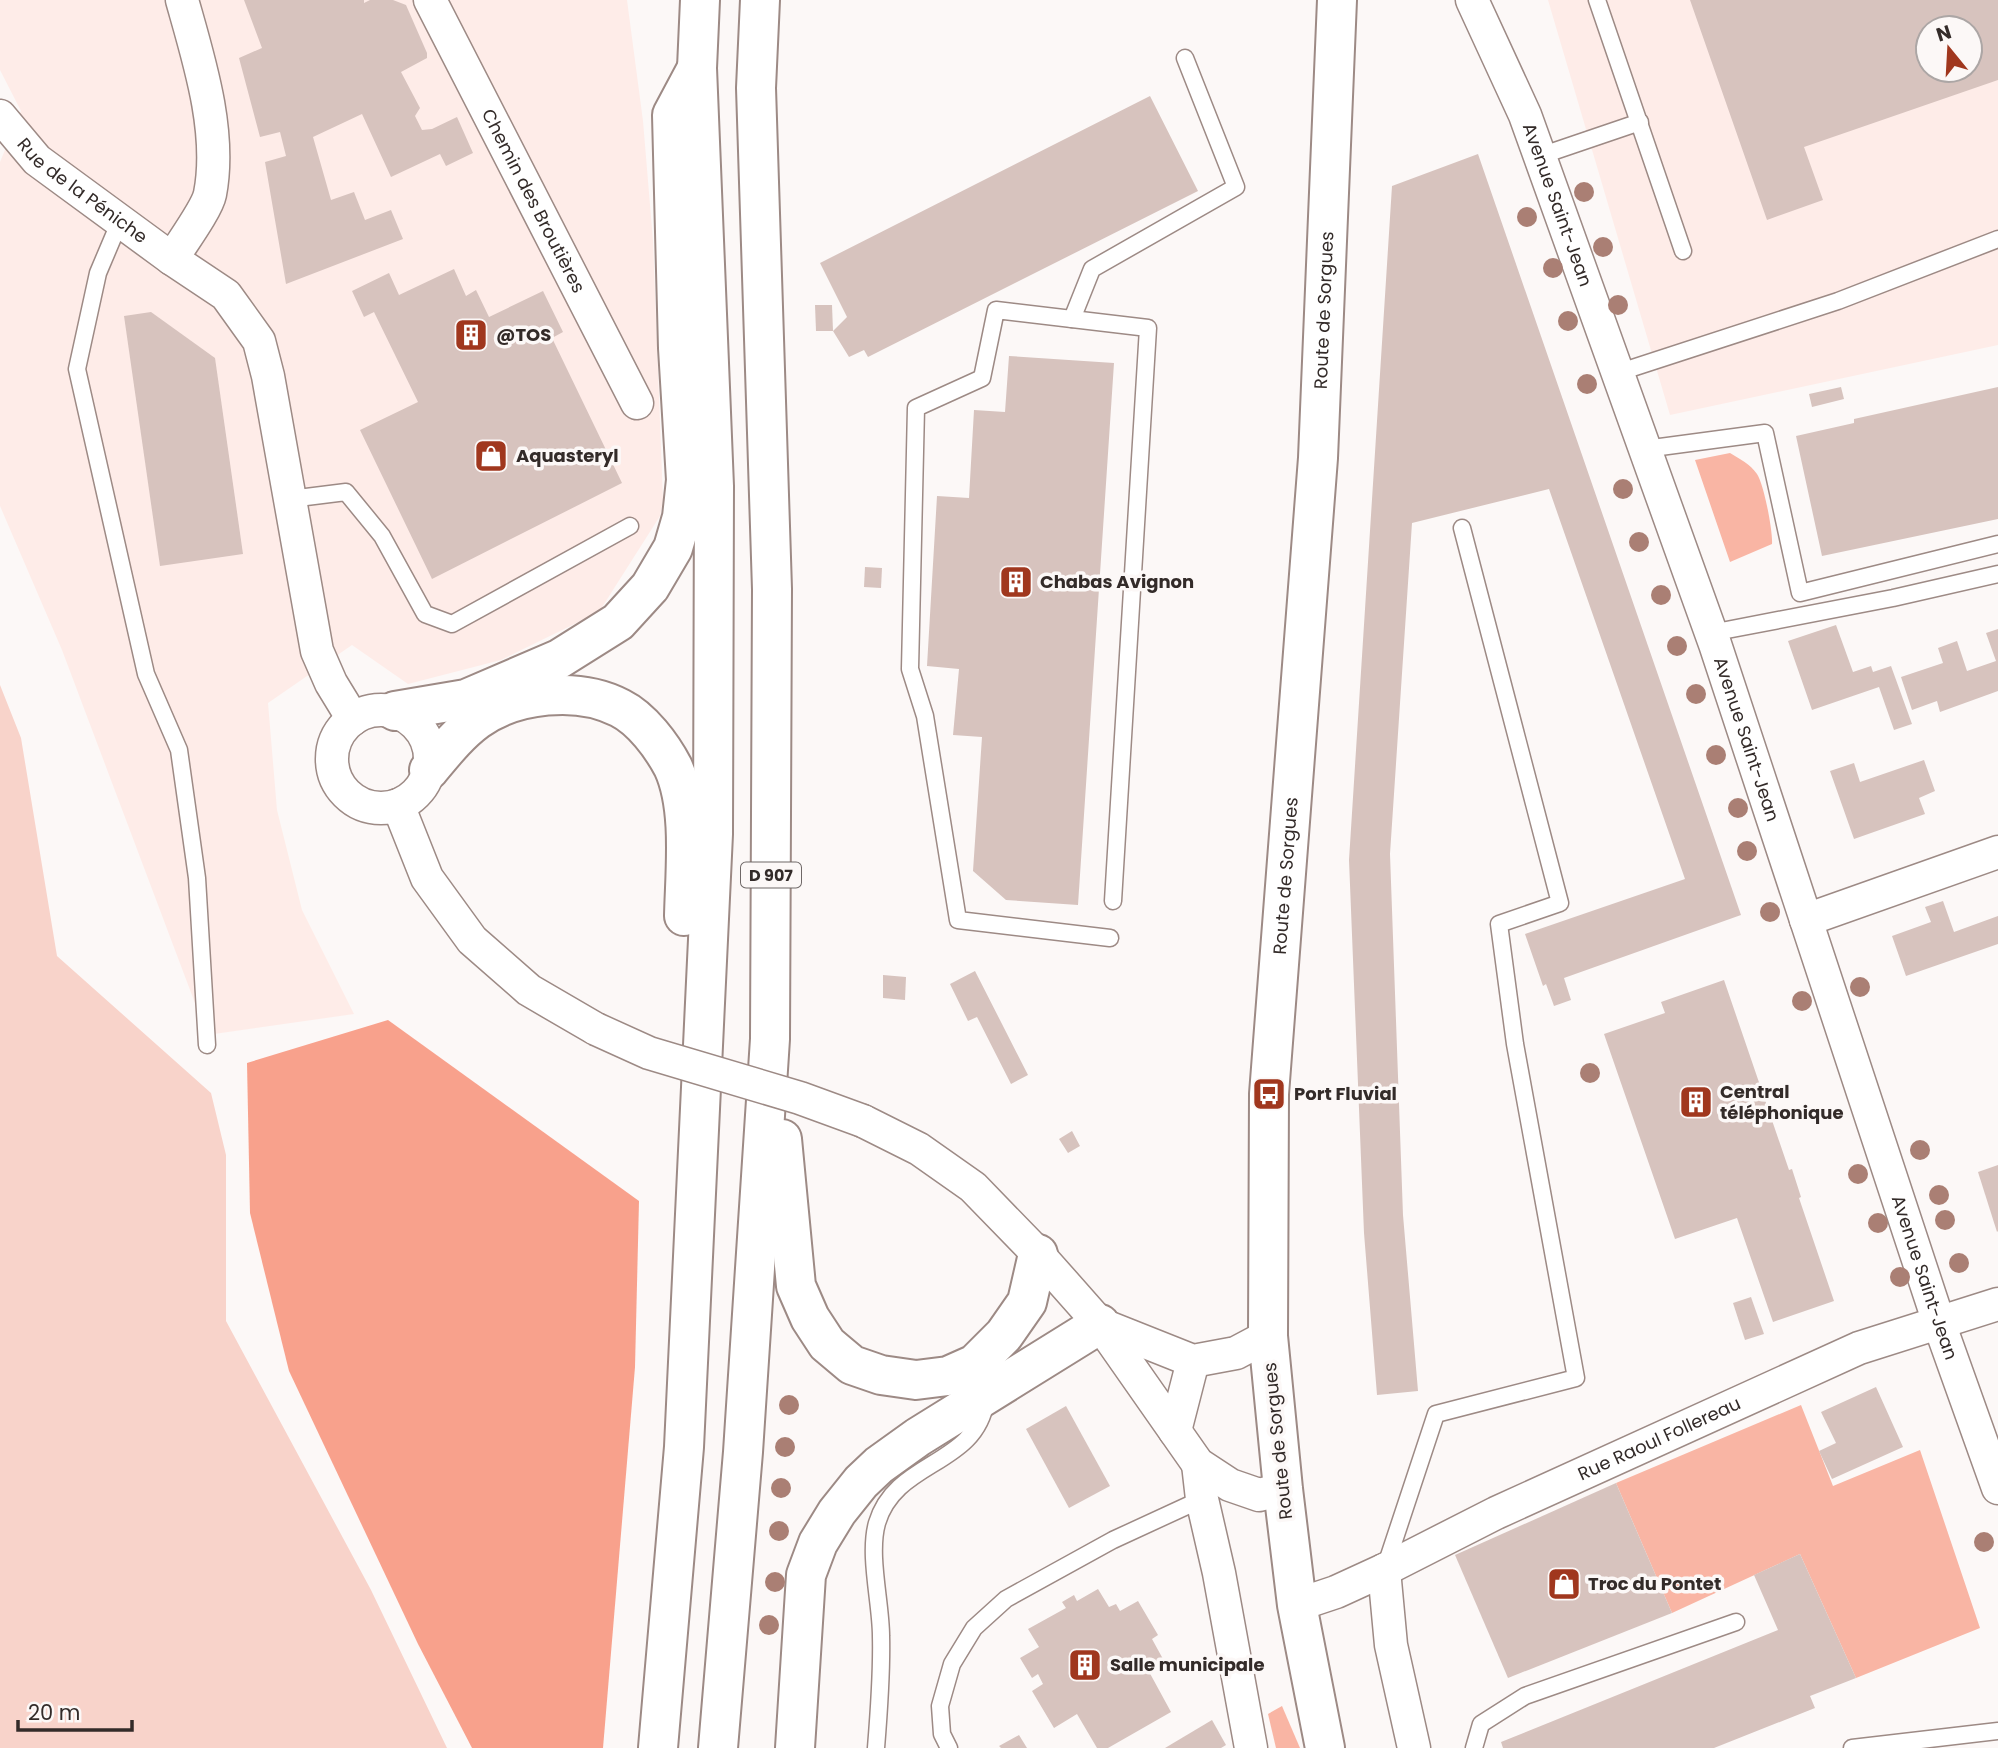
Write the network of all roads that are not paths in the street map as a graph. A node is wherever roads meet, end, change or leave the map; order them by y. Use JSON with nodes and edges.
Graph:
{"nodes":[{"id":1,"x":182,"y":0,"type":"edge"},
{"id":2,"x":430,"y":0,"type":"edge"},
{"id":3,"x":700,"y":0,"type":"edge"},
{"id":4,"x":760,"y":0,"type":"edge"},
{"id":5,"x":1337,"y":0,"type":"edge"},
{"id":6,"x":1472,"y":0,"type":"edge"},
{"id":7,"x":1597,"y":0,"type":"edge"},
{"id":8,"x":1185,"y":58,"type":"dead end"},
{"id":9,"x":697,"y":68,"type":"junction"},
{"id":10,"x":0,"y":117,"type":"edge"},
{"id":11,"x":1640,"y":121,"type":"junction"},
{"id":12,"x":1540,"y":156,"type":"junction"},
{"id":13,"x":120,"y":221,"type":"junction"},
{"id":14,"x":1998,"y":239,"type":"edge"},
{"id":15,"x":1683,"y":251,"type":"dead end"},
{"id":16,"x":172,"y":259,"type":"junction"},
{"id":17,"x":1072,"y":319,"type":"junction"},
{"id":18,"x":1617,"y":373,"type":"junction"},
{"id":19,"x":636,"y":403,"type":"dead end"},
{"id":20,"x":1645,"y":449,"type":"junction"},
{"id":21,"x":290,"y":499,"type":"junction"},
{"id":22,"x":630,"y":526,"type":"dead end"},
{"id":23,"x":1462,"y":528,"type":"dead end"},
{"id":24,"x":1998,"y":544,"type":"edge"},
{"id":25,"x":1998,"y":574,"type":"edge"},
{"id":26,"x":1711,"y":633,"type":"junction"},
{"id":27,"x":395,"y":712,"type":"junction"},
{"id":28,"x":352,"y":719,"type":"junction"},
{"id":29,"x":429,"y":770,"type":"junction"},
{"id":30,"x":398,"y":805,"type":"junction"},
{"id":31,"x":1998,"y":852,"type":"edge"},
{"id":32,"x":1113,"y":901,"type":"dead end"},
{"id":33,"x":1806,"y":920,"type":"junction"},
{"id":34,"x":1110,"y":938,"type":"dead end"},
{"id":35,"x":770,"y":1039,"type":"junction"},
{"id":36,"x":207,"y":1045,"type":"dead end"},
{"id":37,"x":1038,"y":1254,"type":"junction"},
{"id":38,"x":1998,"y":1304,"type":"edge"},
{"id":39,"x":1939,"y":1323,"type":"junction"},
{"id":40,"x":1100,"y":1324,"type":"junction"},
{"id":41,"x":1268,"y":1336,"type":"junction"},
{"id":42,"x":1193,"y":1361,"type":"junction"},
{"id":43,"x":987,"y":1393,"type":"junction"},
{"id":44,"x":1175,"y":1431,"type":"junction"},
{"id":45,"x":684,"y":1447,"type":"junction"},
{"id":46,"x":1198,"y":1464,"type":"junction"},
{"id":47,"x":1998,"y":1488,"type":"edge"},
{"id":48,"x":1283,"y":1489,"type":"junction"},
{"id":49,"x":1202,"y":1499,"type":"junction"},
{"id":50,"x":1384,"y":1570,"type":"junction"},
{"id":51,"x":1297,"y":1605,"type":"junction"},
{"id":52,"x":1737,"y":1622,"type":"dead end"},
{"id":53,"x":1998,"y":1731,"type":"edge"},
{"id":54,"x":658,"y":1748,"type":"edge"},
{"id":55,"x":718,"y":1748,"type":"edge"},
{"id":56,"x":795,"y":1748,"type":"edge"},
{"id":57,"x":876,"y":1748,"type":"edge"},
{"id":58,"x":949,"y":1748,"type":"edge"},
{"id":59,"x":1251,"y":1748,"type":"edge"},
{"id":60,"x":1325,"y":1748,"type":"edge"},
{"id":61,"x":1414,"y":1748,"type":"edge"},
{"id":62,"x":1474,"y":1748,"type":"edge"},
{"id":63,"x":1852,"y":1748,"type":"edge"}],
"edges":[{"from":1,"to":16,"type":"street"},
{"from":2,"to":19,"type":"street","name":"Chemin des Broutières"},
{"from":3,"to":9,"type":"main road"},
{"from":4,"to":35,"type":"main road","number":"D 907"},
{"from":5,"to":41,"type":"main road","name":"Route de Sorgues"},
{"from":6,"to":12,"type":"street","name":"Avenue Saint-Jean"},
{"from":7,"to":11,"type":"lane"},
{"from":8,"to":17,"type":"lane"},
{"from":9,"to":27,"type":"main road"},
{"from":9,"to":45,"type":"main road"},
{"from":10,"to":13,"type":"street","name":"Rue de la Péniche"},
{"from":11,"to":12,"type":"lane"},
{"from":11,"to":15,"type":"lane"},
{"from":12,"to":18,"type":"street","name":"Avenue Saint-Jean"},
{"from":13,"to":16,"type":"street","name":"Rue de la Péniche"},
{"from":13,"to":36,"type":"lane"},
{"from":14,"to":18,"type":"lane"},
{"from":16,"to":21,"type":"street","name":"Rue de la Péniche"},
{"from":17,"to":32,"type":"lane"},
{"from":17,"to":34,"type":"lane"},
{"from":18,"to":20,"type":"street","name":"Avenue Saint-Jean"},
{"from":20,"to":24,"type":"lane"},
{"from":20,"to":26,"type":"street","name":"Avenue Saint-Jean"},
{"from":21,"to":22,"type":"lane"},
{"from":21,"to":28,"type":"street","name":"Rue de la Péniche"},
{"from":23,"to":50,"type":"lane"},
{"from":25,"to":26,"type":"lane"},
{"from":26,"to":33,"type":"street","name":"Avenue Saint-Jean"},
{"from":27,"to":28,"type":"street"},
{"from":27,"to":29,"type":"street"},
{"from":28,"to":30,"type":"street"},
{"from":29,"to":30,"type":"street"},
{"from":29,"to":45,"type":"main road"},
{"from":30,"to":37,"type":"street","bridge":true},
{"from":31,"to":33,"type":"street"},
{"from":33,"to":39,"type":"street","name":"Avenue Saint-Jean"},
{"from":35,"to":37,"type":"main road"},
{"from":35,"to":55,"type":"main road","number":"D 907"},
{"from":37,"to":40,"type":"street"},
{"from":38,"to":39,"type":"street","name":"Rue Raoul Follereau"},
{"from":39,"to":47,"type":"street","name":"Avenue Saint-Jean"},
{"from":39,"to":50,"type":"street","name":"Rue Raoul Follereau"},
{"from":40,"to":42,"type":"street"},
{"from":40,"to":43,"type":"main road"},
{"from":40,"to":44,"type":"street"},
{"from":41,"to":42,"type":"street"},
{"from":41,"to":48,"type":"main road","name":"Route de Sorgues"},
{"from":42,"to":44,"type":"street"},
{"from":43,"to":56,"type":"main road"},
{"from":43,"to":57,"type":"lane"},
{"from":44,"to":46,"type":"street"},
{"from":45,"to":54,"type":"main road"},
{"from":46,"to":48,"type":"street"},
{"from":46,"to":49,"type":"street"},
{"from":48,"to":51,"type":"main road","name":"Route de Sorgues"},
{"from":49,"to":58,"type":"lane"},
{"from":49,"to":59,"type":"street"},
{"from":50,"to":51,"type":"street","name":"Rue Raoul Follereau"},
{"from":50,"to":61,"type":"street"},
{"from":51,"to":60,"type":"main road","name":"Route de Sorgues"},
{"from":52,"to":62,"type":"lane"},
{"from":53,"to":63,"type":"lane"}]}
